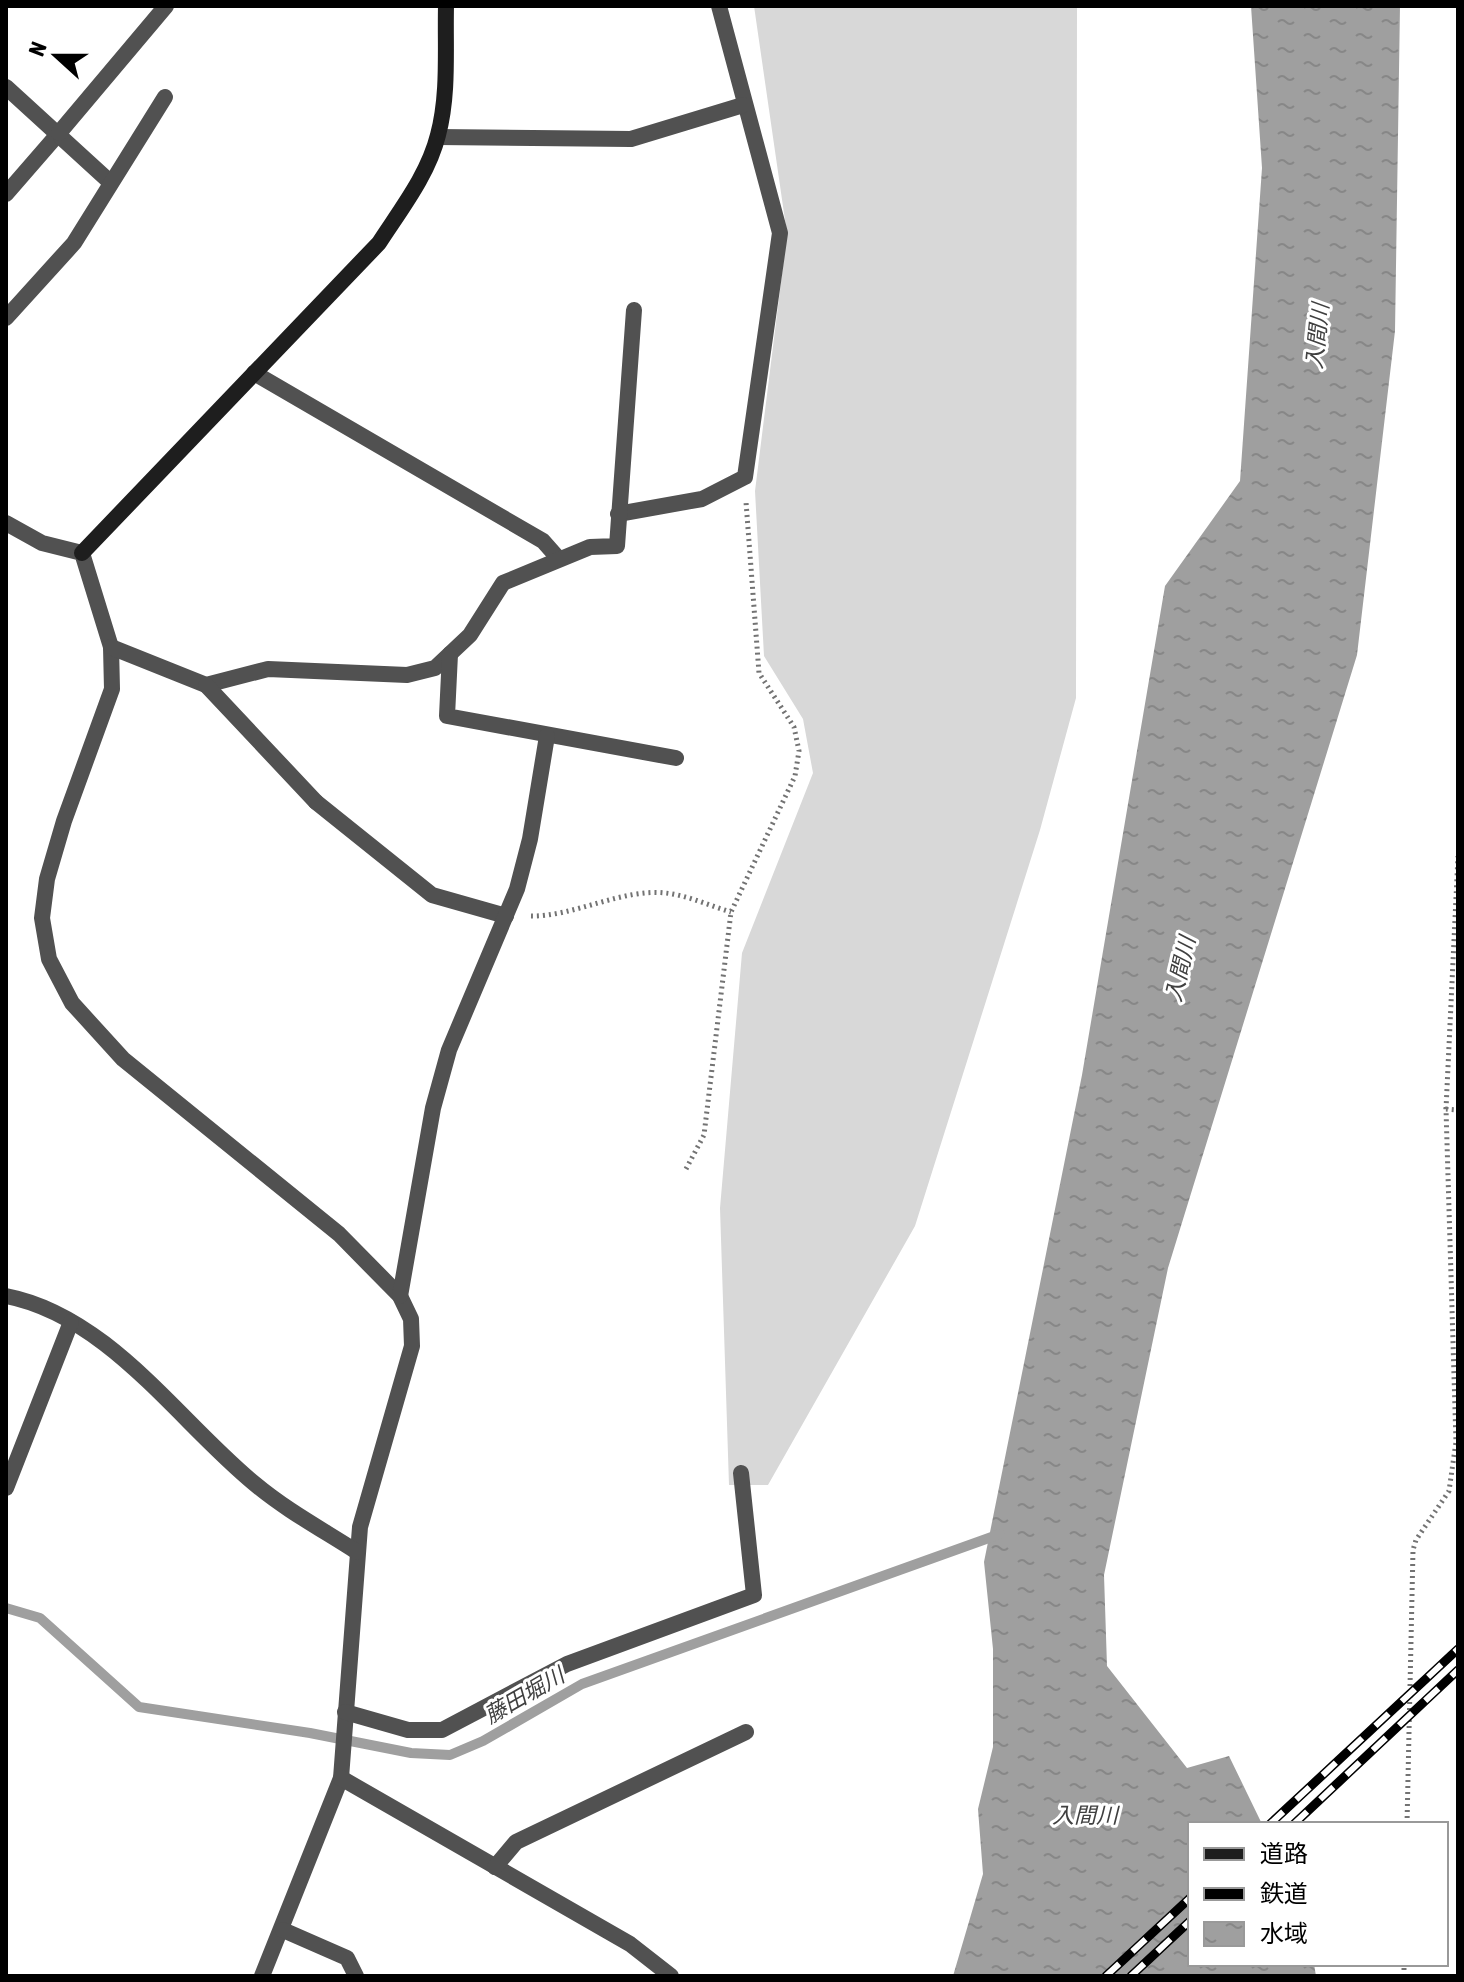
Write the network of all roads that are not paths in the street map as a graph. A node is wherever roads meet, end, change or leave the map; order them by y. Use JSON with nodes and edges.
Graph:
{"nodes":[{"id":1,"x":166,"y":6,"type":"edge"},
{"id":2,"x":446,"y":6,"type":"edge"},
{"id":3,"x":719,"y":6,"type":"edge"},
{"id":4,"x":6,"y":87,"type":"edge"},
{"id":5,"x":165,"y":97,"type":"dead end"},
{"id":6,"x":743,"y":105,"type":"junction"},
{"id":7,"x":59,"y":133,"type":"junction"},
{"id":8,"x":438,"y":137,"type":"junction"},
{"id":9,"x":110,"y":182,"type":"junction"},
{"id":10,"x":6,"y":194,"type":"edge"},
{"id":11,"x":634,"y":310,"type":"dead end"},
{"id":12,"x":6,"y":318,"type":"edge"},
{"id":13,"x":254,"y":373,"type":"junction"},
{"id":14,"x":618,"y":514,"type":"junction"},
{"id":15,"x":6,"y":523,"type":"edge"},
{"id":16,"x":82,"y":553,"type":"junction"},
{"id":17,"x":558,"y":558,"type":"junction"},
{"id":18,"x":111,"y":647,"type":"junction"},
{"id":19,"x":450,"y":654,"type":"junction"},
{"id":20,"x":206,"y":685,"type":"junction"},
{"id":21,"x":547,"y":736,"type":"junction"},
{"id":22,"x":676,"y":758,"type":"dead end"},
{"id":23,"x":506,"y":916,"type":"junction"},
{"id":24,"x":6,"y":1296,"type":"edge"},
{"id":25,"x":400,"y":1296,"type":"junction"},
{"id":26,"x":71,"y":1322,"type":"junction"},
{"id":27,"x":741,"y":1473,"type":"dead end"},
{"id":28,"x":6,"y":1488,"type":"edge"},
{"id":29,"x":357,"y":1552,"type":"junction"},
{"id":30,"x":344,"y":1718,"type":"junction"},
{"id":31,"x":746,"y":1732,"type":"dead end"},
{"id":32,"x":341,"y":1770,"type":"junction"},
{"id":33,"x":495,"y":1867,"type":"junction"},
{"id":34,"x":283,"y":1930,"type":"junction"},
{"id":35,"x":262,"y":1976,"type":"edge"},
{"id":36,"x":356,"y":1976,"type":"edge"},
{"id":37,"x":671,"y":1976,"type":"edge"}],
"edges":[{"from":1,"to":7,"type":"street"},
{"from":2,"to":8,"type":"street"},
{"from":3,"to":6,"type":"street"},
{"from":4,"to":7,"type":"street"},
{"from":5,"to":9,"type":"street"},
{"from":6,"to":8,"type":"street"},
{"from":6,"to":14,"type":"street"},
{"from":7,"to":9,"type":"street"},
{"from":7,"to":10,"type":"street"},
{"from":8,"to":13,"type":"street"},
{"from":9,"to":12,"type":"street"},
{"from":11,"to":14,"type":"street"},
{"from":13,"to":16,"type":"street"},
{"from":13,"to":17,"type":"street"},
{"from":14,"to":17,"type":"street"},
{"from":15,"to":16,"type":"street"},
{"from":16,"to":18,"type":"street"},
{"from":17,"to":19,"type":"street"},
{"from":18,"to":20,"type":"street"},
{"from":18,"to":25,"type":"street"},
{"from":19,"to":20,"type":"street"},
{"from":19,"to":21,"type":"street"},
{"from":20,"to":23,"type":"street"},
{"from":21,"to":22,"type":"street"},
{"from":21,"to":23,"type":"street"},
{"from":23,"to":25,"type":"street"},
{"from":24,"to":26,"type":"street"},
{"from":25,"to":29,"type":"street"},
{"from":26,"to":28,"type":"street"},
{"from":26,"to":29,"type":"street"},
{"from":27,"to":30,"type":"street"},
{"from":29,"to":30,"type":"street"},
{"from":30,"to":32,"type":"street"},
{"from":31,"to":33,"type":"street"},
{"from":32,"to":33,"type":"street"},
{"from":32,"to":34,"type":"street"},
{"from":33,"to":37,"type":"street"},
{"from":34,"to":35,"type":"street"},
{"from":34,"to":36,"type":"street"}]}
